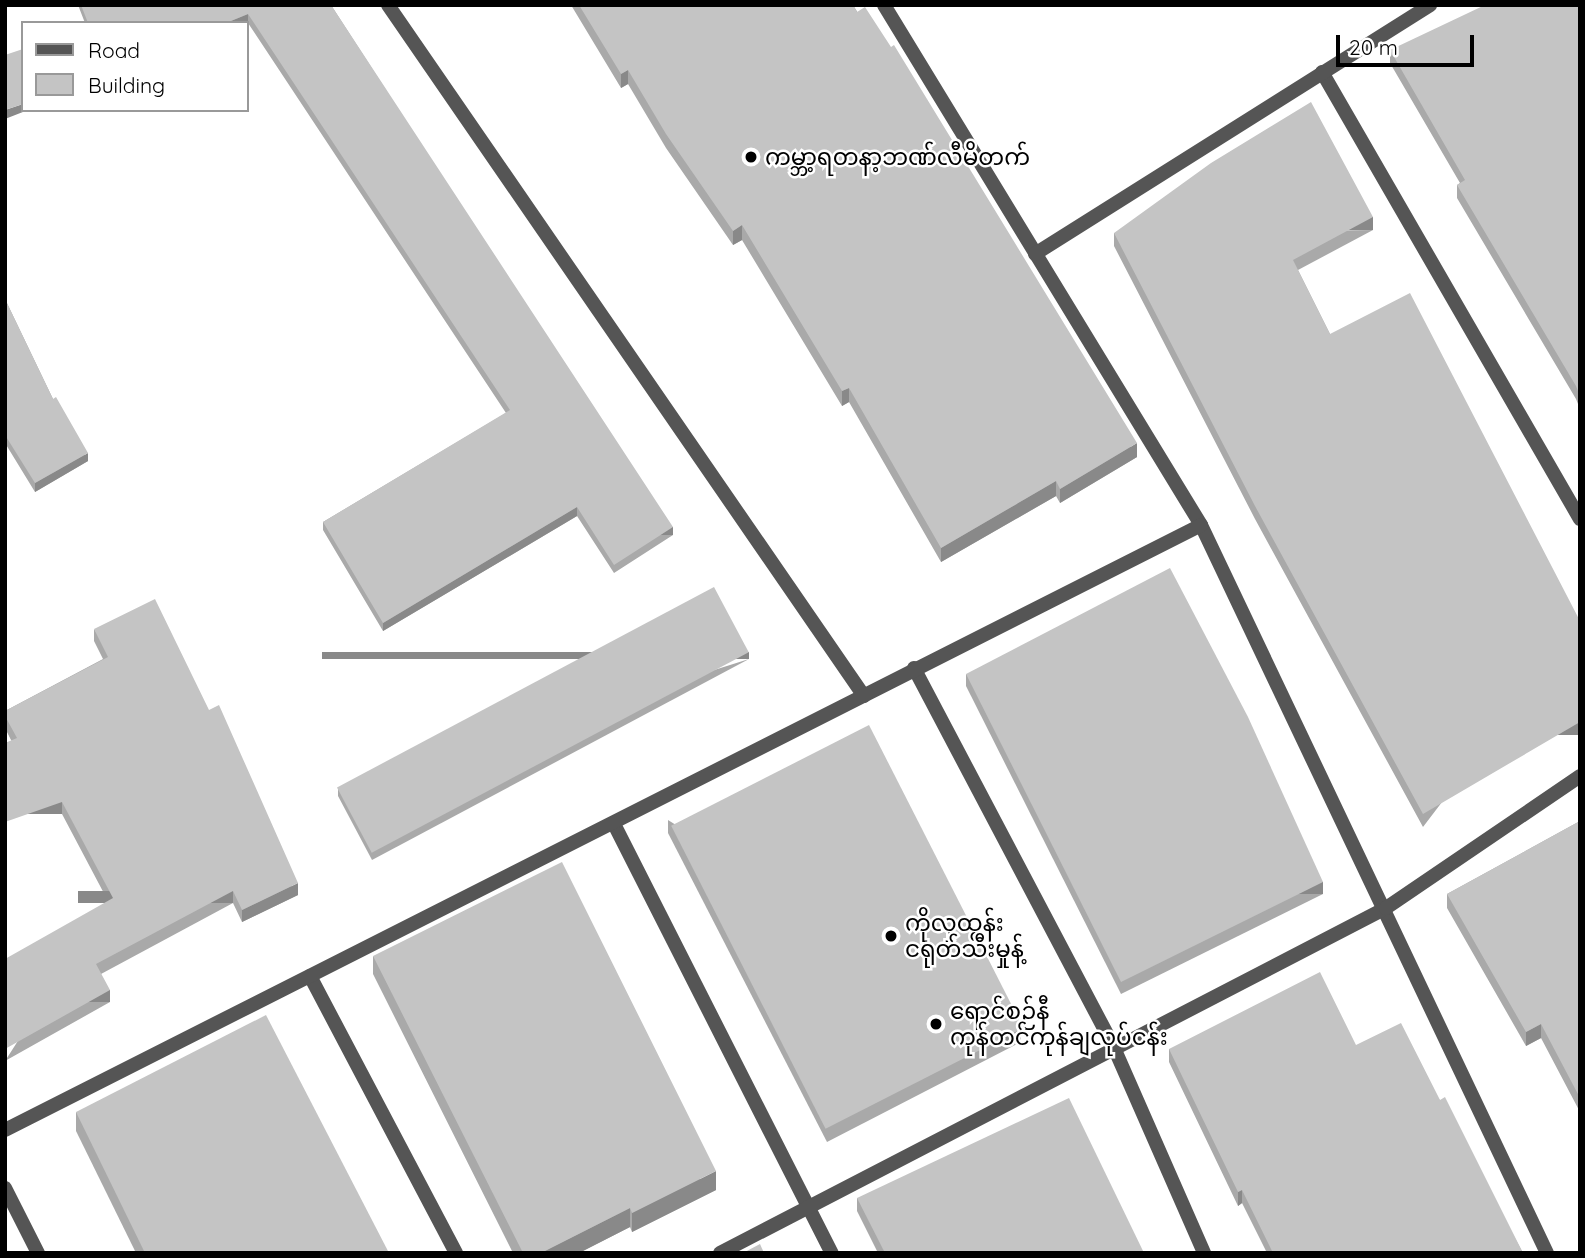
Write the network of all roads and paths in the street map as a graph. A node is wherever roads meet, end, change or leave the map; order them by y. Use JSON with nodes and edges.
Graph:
{"nodes":[{"id":1,"x":884,"y":5,"type":"edge"},
{"id":2,"x":1430,"y":5,"type":"edge"},
{"id":3,"x":390,"y":6,"type":"edge"},
{"id":4,"x":1322,"y":72,"type":"junction"},
{"id":5,"x":1035,"y":254,"type":"junction"},
{"id":6,"x":1580,"y":519,"type":"edge"},
{"id":7,"x":1201,"y":525,"type":"junction"},
{"id":8,"x":914,"y":668,"type":"junction"},
{"id":9,"x":864,"y":696,"type":"junction"},
{"id":10,"x":1580,"y":776,"type":"edge"},
{"id":11,"x":614,"y":824,"type":"junction"},
{"id":12,"x":1386,"y":908,"type":"junction"},
{"id":13,"x":310,"y":976,"type":"junction"},
{"id":14,"x":1115,"y":1050,"type":"junction"},
{"id":15,"x":5,"y":1130,"type":"edge"},
{"id":16,"x":5,"y":1188,"type":"edge"},
{"id":17,"x":810,"y":1210,"type":"junction"},
{"id":18,"x":38,"y":1253,"type":"edge"},
{"id":19,"x":456,"y":1253,"type":"edge"},
{"id":20,"x":720,"y":1253,"type":"edge"},
{"id":21,"x":832,"y":1253,"type":"edge"},
{"id":22,"x":1204,"y":1253,"type":"edge"},
{"id":23,"x":1547,"y":1253,"type":"edge"}],
"edges":[{"from":1,"to":5,"type":"street"},
{"from":2,"to":4,"type":"street"},
{"from":3,"to":9,"type":"street"},
{"from":4,"to":5,"type":"street"},
{"from":4,"to":6,"type":"street"},
{"from":5,"to":7,"type":"street"},
{"from":7,"to":8,"type":"street"},
{"from":7,"to":12,"type":"street"},
{"from":8,"to":9,"type":"street"},
{"from":8,"to":14,"type":"street"},
{"from":9,"to":11,"type":"street"},
{"from":10,"to":12,"type":"street"},
{"from":11,"to":13,"type":"street"},
{"from":11,"to":17,"type":"street"},
{"from":12,"to":14,"type":"street"},
{"from":12,"to":23,"type":"street"},
{"from":13,"to":15,"type":"street"},
{"from":13,"to":19,"type":"street"},
{"from":14,"to":17,"type":"street"},
{"from":14,"to":22,"type":"street"},
{"from":16,"to":18,"type":"street"},
{"from":17,"to":20,"type":"street"},
{"from":17,"to":21,"type":"street"}]}
